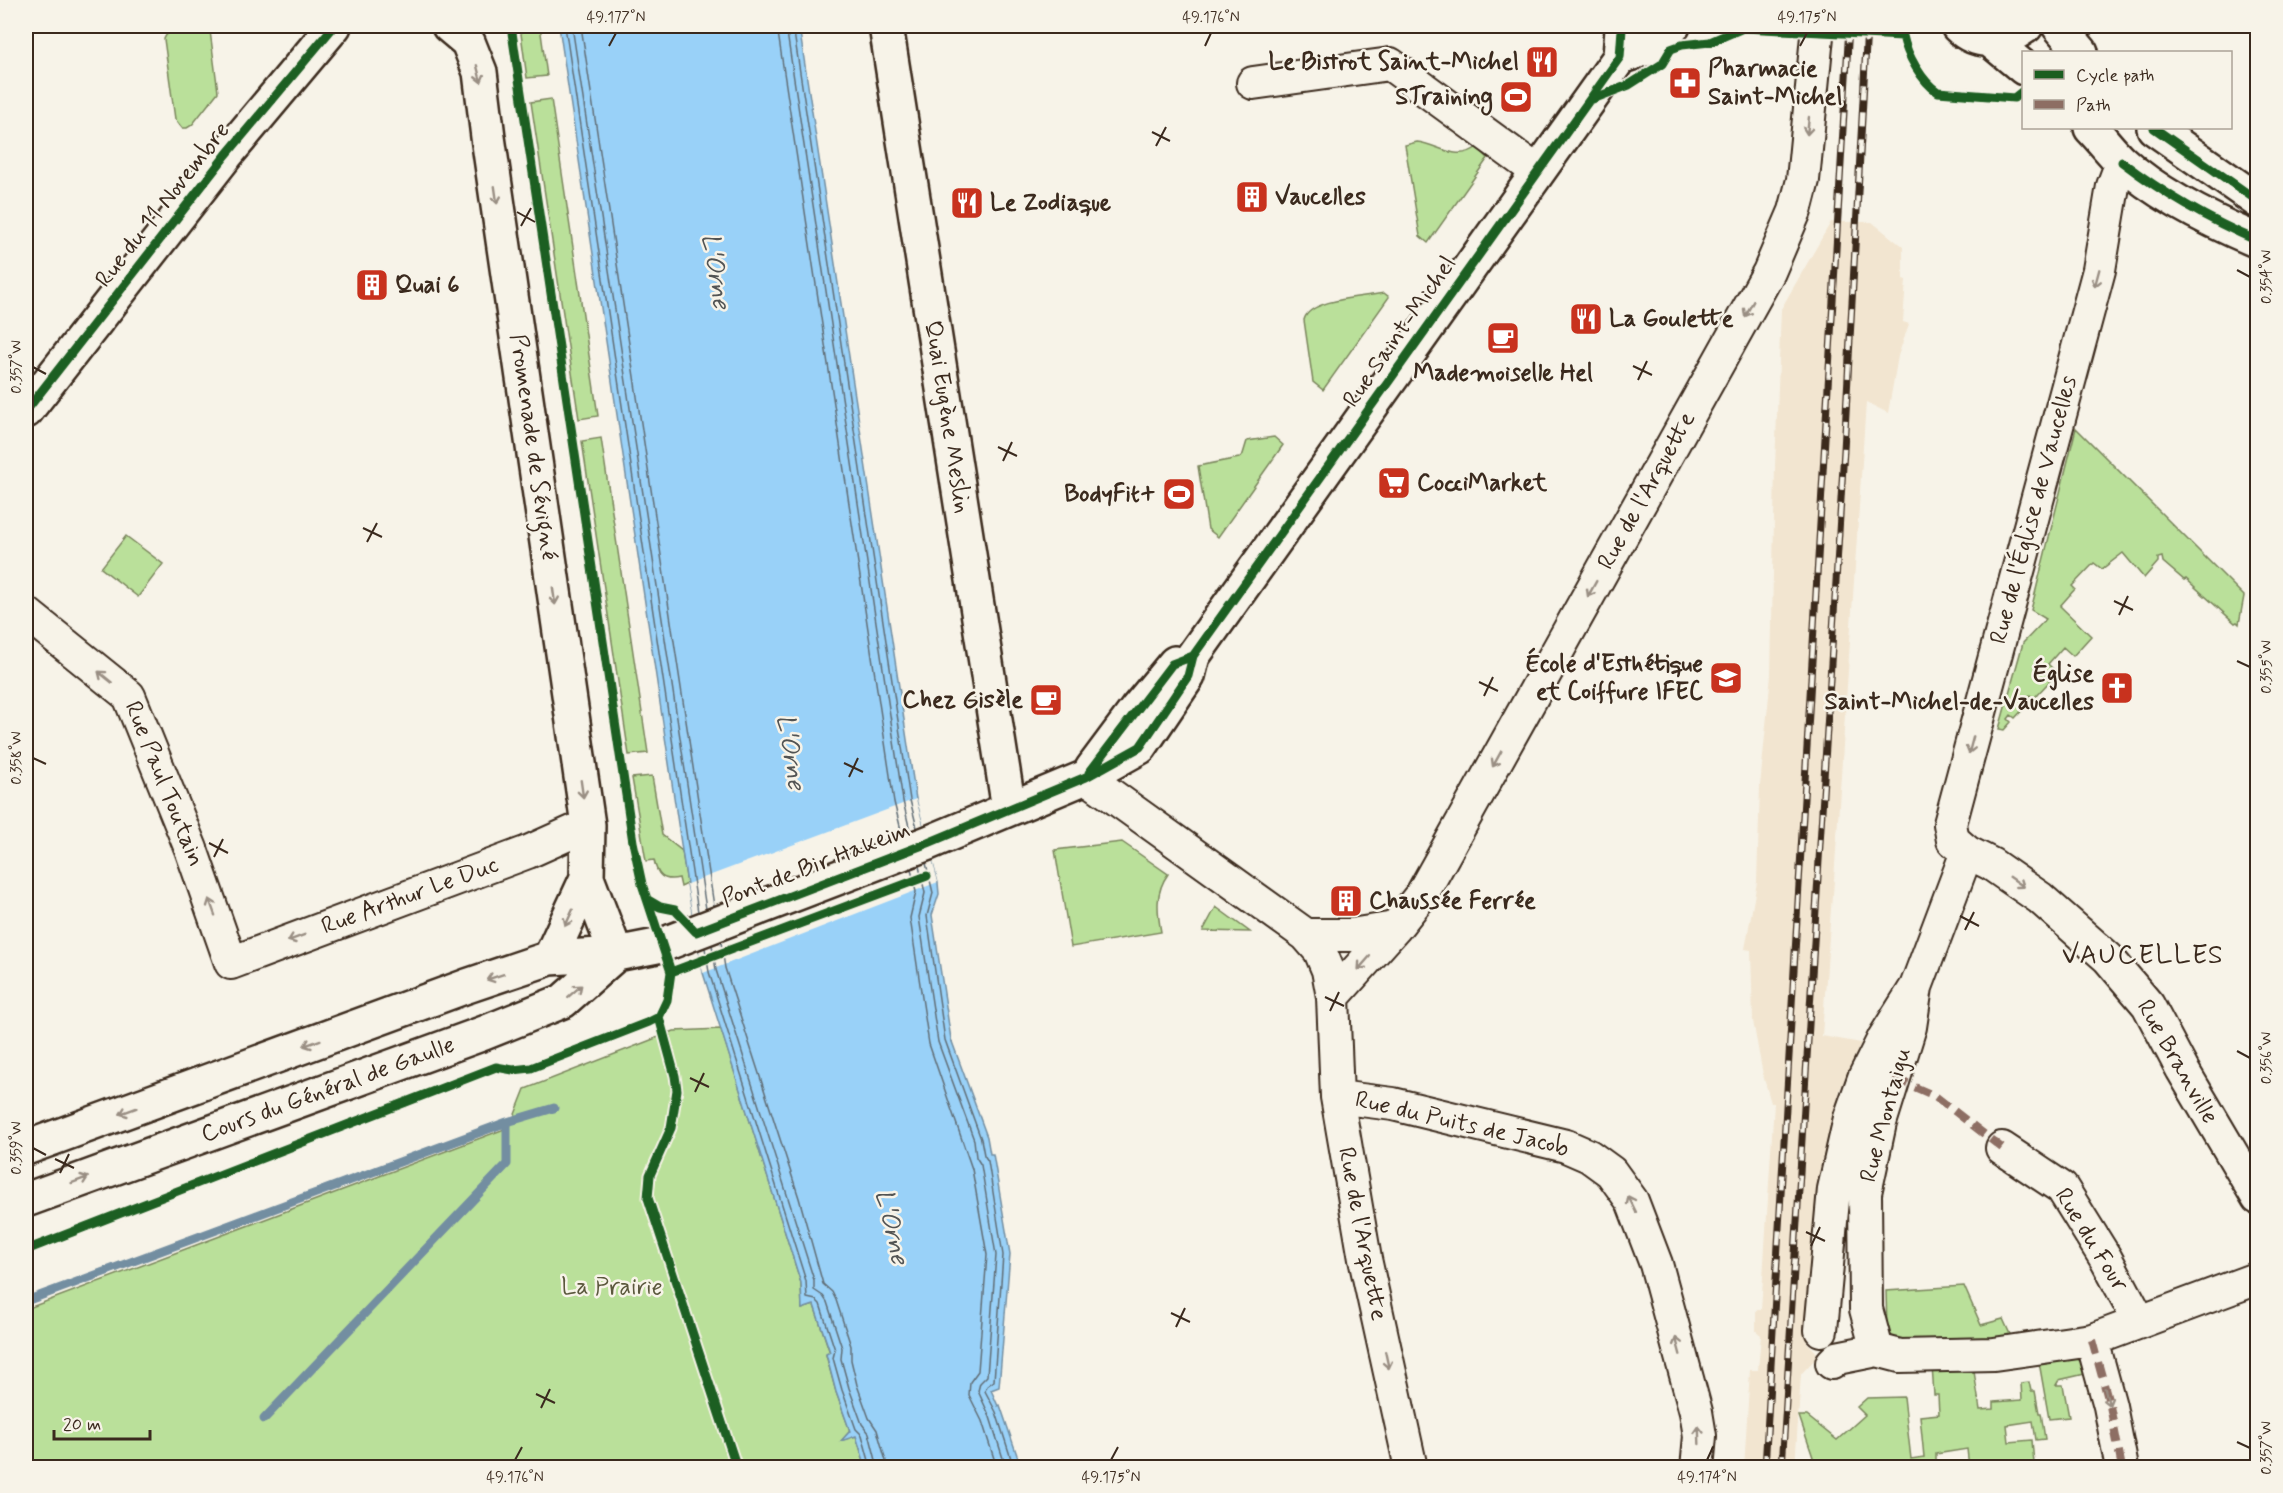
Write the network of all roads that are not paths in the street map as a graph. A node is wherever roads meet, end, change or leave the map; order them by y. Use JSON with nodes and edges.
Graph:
{"nodes":[{"id":1,"x":334,"y":26,"type":"edge"},
{"id":2,"x":449,"y":26,"type":"edge"},
{"id":3,"x":886,"y":26,"type":"edge"},
{"id":4,"x":1673,"y":26,"type":"edge"},
{"id":5,"x":1818,"y":26,"type":"edge"},
{"id":6,"x":1958,"y":26,"type":"edge"},
{"id":7,"x":2026,"y":26,"type":"edge"},
{"id":8,"x":2059,"y":26,"type":"edge"},
{"id":9,"x":1989,"y":39,"type":"junction"},
{"id":10,"x":1622,"y":41,"type":"edge"},
{"id":11,"x":2080,"y":51,"type":"edge"},
{"id":12,"x":2022,"y":66,"type":"edge"},
{"id":13,"x":1253,"y":83,"type":"dead end"},
{"id":14,"x":2092,"y":129,"type":"edge"},
{"id":15,"x":2155,"y":129,"type":"edge"},
{"id":16,"x":2122,"y":162,"type":"junction"},
{"id":17,"x":1538,"y":172,"type":"junction"},
{"id":18,"x":2258,"y":201,"type":"edge"},
{"id":19,"x":2258,"y":241,"type":"edge"},
{"id":20,"x":26,"y":411,"type":"edge"},
{"id":21,"x":26,"y":613,"type":"edge"},
{"id":22,"x":1086,"y":777,"type":"junction"},
{"id":23,"x":1009,"y":809,"type":"junction"},
{"id":24,"x":588,"y":825,"type":"junction"},
{"id":25,"x":1967,"y":852,"type":"junction"},
{"id":26,"x":587,"y":878,"type":"junction"},
{"id":27,"x":1395,"y":928,"type":"junction"},
{"id":28,"x":1306,"y":935,"type":"junction"},
{"id":29,"x":625,"y":953,"type":"junction"},
{"id":30,"x":550,"y":958,"type":"junction"},
{"id":31,"x":231,"y":963,"type":"joint"},
{"id":32,"x":1916,"y":987,"type":"junction"},
{"id":33,"x":1333,"y":997,"type":"junction"},
{"id":34,"x":1336,"y":1097,"type":"junction"},
{"id":35,"x":26,"y":1148,"type":"edge"},
{"id":36,"x":2002,"y":1148,"type":"dead end"},
{"id":37,"x":2258,"y":1198,"type":"edge"},
{"id":38,"x":26,"y":1200,"type":"edge"},
{"id":39,"x":2258,"y":1278,"type":"edge"},
{"id":40,"x":2140,"y":1322,"type":"junction"},
{"id":41,"x":1821,"y":1330,"type":"dead end"},
{"id":42,"x":2092,"y":1340,"type":"junction"},
{"id":43,"x":1877,"y":1350,"type":"junction"},
{"id":44,"x":1832,"y":1363,"type":"dead end"},
{"id":45,"x":1411,"y":1467,"type":"edge"},
{"id":46,"x":1697,"y":1467,"type":"edge"},
{"id":47,"x":2122,"y":1467,"type":"edge"}],
"edges":[{"from":1,"to":20,"type":"main road","name":"Rue du 11 Novembre"},
{"from":2,"to":24,"type":"main road","name":"Promenade de Sévigné","one_way":true},
{"from":3,"to":23,"type":"main road","name":"Quai Eugène Meslin"},
{"from":4,"to":10,"type":"main road","name":"Rue Saint-Michel"},
{"from":5,"to":27,"type":"street","name":"Rue de l'Arquette","one_way":true},
{"from":6,"to":9,"type":"main road"},
{"from":7,"to":9,"type":"main road"},
{"from":8,"to":11,"type":"main road"},
{"from":9,"to":12,"type":"main road"},
{"from":10,"to":17,"type":"main road","name":"Rue Saint-Michel"},
{"from":13,"to":17,"type":"street"},
{"from":14,"to":16,"type":"main road"},
{"from":15,"to":18,"type":"main road"},
{"from":16,"to":19,"type":"main road"},
{"from":16,"to":25,"type":"street","name":"Rue de l'Église de Vaucelles","one_way":true},
{"from":17,"to":22,"type":"main road","name":"Rue Saint-Michel"},
{"from":31,"to":21,"type":"street","name":"Rue Paul Toutain","one_way":true},
{"from":22,"to":23,"type":"main road"},
{"from":22,"to":28,"type":"street","name":"Rue de l'Arquette"},
{"from":23,"to":29,"type":"main road","name":"Pont de Bir Hakeim"},
{"from":24,"to":26,"type":"main road","name":"Promenade de Sévigné"},
{"from":24,"to":31,"type":"street","name":"Rue Arthur Le Duc","one_way":true},
{"from":25,"to":32,"type":"street","name":"Rue Montaigu"},
{"from":25,"to":37,"type":"street","name":"Rue Branville","one_way":true},
{"from":26,"to":29,"type":"main road","name":"Promenade de Sévigné"},
{"from":26,"to":30,"type":"main road","name":"Promenade de Sévigné","one_way":true},
{"from":27,"to":28,"type":"street"},
{"from":27,"to":33,"type":"street","name":"Rue de l'Arquette","one_way":true},
{"from":28,"to":33,"type":"street","name":"Rue de l'Arquette"},
{"from":29,"to":30,"type":"main road","name":"Cours du Général de Gaulle"},
{"from":38,"to":29,"type":"main road","name":"Cours du Général de Gaulle","one_way":true},
{"from":30,"to":35,"type":"main road","name":"Cours du Général de Gaulle","one_way":true},
{"from":32,"to":41,"type":"street","name":"Rue Montaigu"},
{"from":32,"to":43,"type":"street","name":"Rue Montaigu"},
{"from":33,"to":34,"type":"street","name":"Rue de l'Arquette"},
{"from":34,"to":45,"type":"street","name":"Rue de l'Arquette","one_way":true},
{"from":46,"to":34,"type":"street","name":"Rue du Puits de Jacob","one_way":true},
{"from":36,"to":40,"type":"street","name":"Rue du Four"},
{"from":39,"to":40,"type":"street"},
{"from":40,"to":42,"type":"street"},
{"from":42,"to":43,"type":"street"},
{"from":42,"to":47,"type":"street","one_way":true},
{"from":43,"to":44,"type":"street"}]}
